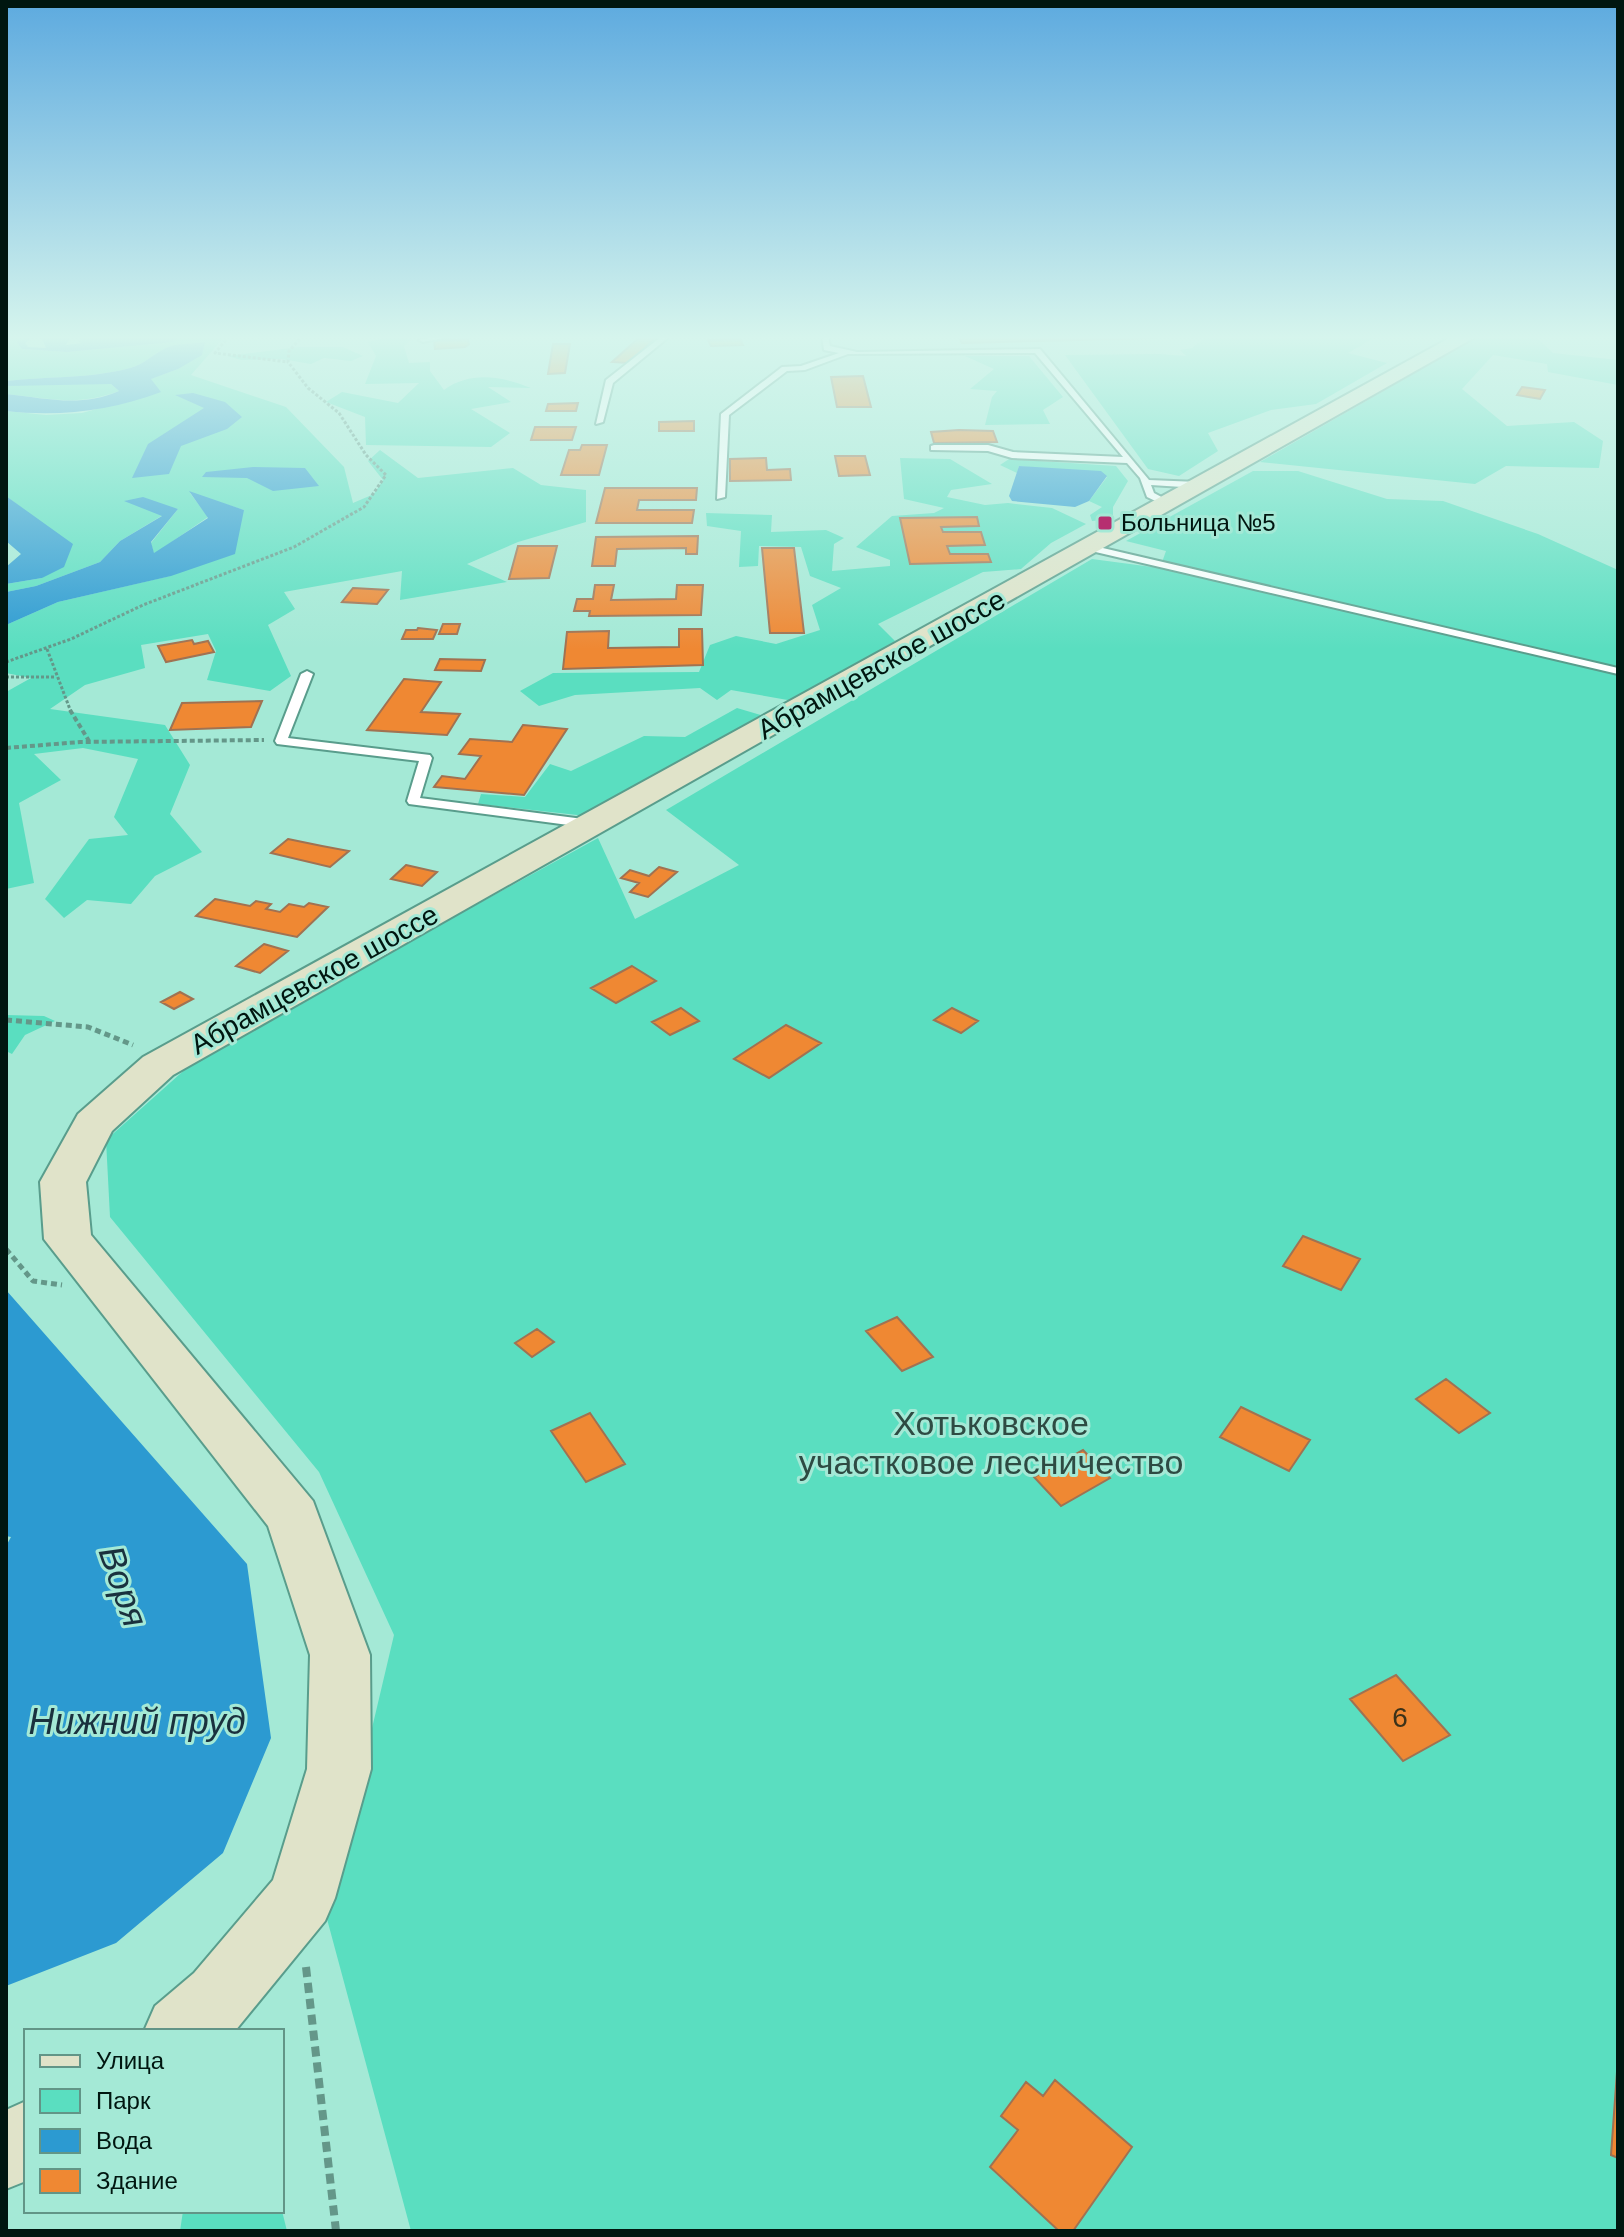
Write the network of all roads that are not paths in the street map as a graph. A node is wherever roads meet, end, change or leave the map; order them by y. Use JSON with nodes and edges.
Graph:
{"nodes":[{"id":1,"x":723,"y":440,"type":"edge"},
{"id":2,"x":1111,"y":440,"type":"edge"},
{"id":3,"x":1266,"y":440,"type":"edge"},
{"id":4,"x":934,"y":448,"type":"dead end"},
{"id":5,"x":1127,"y":460,"type":"junction"},
{"id":6,"x":1170,"y":490,"type":"junction"},
{"id":7,"x":720,"y":497,"type":"dead end"},
{"id":8,"x":1090,"y":548,"type":"junction"},
{"id":9,"x":1618,"y":671,"type":"edge"},
{"id":10,"x":307,"y":674,"type":"dead end"},
{"id":11,"x":593,"y":824,"type":"junction"},
{"id":12,"x":182,"y":2029,"type":"edge"},
{"id":13,"x":24,"y":2140,"type":"edge"},
{"id":14,"x":6,"y":2151,"type":"edge"}],
"edges":[{"from":1,"to":7,"type":"lane"},
{"from":2,"to":5,"type":"lane"},
{"from":3,"to":6,"type":"street","name":"Абрамцевское шоссе"},
{"from":4,"to":5,"type":"lane"},
{"from":5,"to":6,"type":"lane"},
{"from":6,"to":8,"type":"street","name":"Абрамцевское шоссе"},
{"from":8,"to":9,"type":"lane"},
{"from":8,"to":11,"type":"street","name":"Абрамцевское шоссе"},
{"from":10,"to":11,"type":"lane"},
{"from":11,"to":12,"type":"street","name":"Абрамцевское шоссе"},
{"from":13,"to":14,"type":"street"}]}
